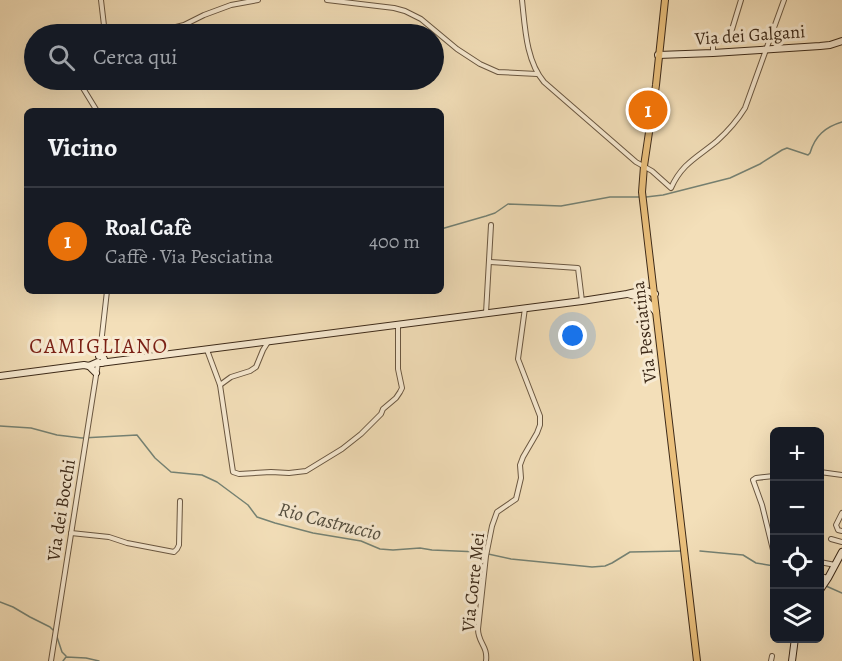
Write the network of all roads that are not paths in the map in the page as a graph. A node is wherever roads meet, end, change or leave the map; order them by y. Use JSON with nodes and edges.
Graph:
{"nodes":[{"id":1,"x":101,"y":0,"type":"edge"},
{"id":2,"x":258,"y":0,"type":"edge"},
{"id":3,"x":327,"y":0,"type":"edge"},
{"id":4,"x":522,"y":0,"type":"edge"},
{"id":5,"x":664,"y":0,"type":"edge"},
{"id":6,"x":741,"y":0,"type":"edge"},
{"id":7,"x":784,"y":0,"type":"edge"},
{"id":8,"x":104,"y":24,"type":"edge"},
{"id":9,"x":186,"y":24,"type":"edge"},
{"id":10,"x":427,"y":24,"type":"edge"},
{"id":11,"x":444,"y":38,"type":"edge"},
{"id":12,"x":842,"y":41,"type":"edge"},
{"id":13,"x":767,"y":49,"type":"junction"},
{"id":14,"x":713,"y":53,"type":"junction"},
{"id":15,"x":658,"y":55,"type":"junction"},
{"id":16,"x":537,"y":74,"type":"junction"},
{"id":17,"x":84,"y":90,"type":"edge"},
{"id":18,"x":95,"y":108,"type":"edge"},
{"id":19,"x":644,"y":166,"type":"junction"},
{"id":20,"x":491,"y":225,"type":"dead end"},
{"id":21,"x":490,"y":262,"type":"junction"},
{"id":22,"x":652,"y":271,"type":"junction"},
{"id":23,"x":644,"y":290,"type":"junction"},
{"id":24,"x":106,"y":294,"type":"edge"},
{"id":25,"x":627,"y":294,"type":"junction"},
{"id":26,"x":655,"y":294,"type":"junction"},
{"id":27,"x":645,"y":299,"type":"junction"},
{"id":28,"x":582,"y":301,"type":"junction"},
{"id":29,"x":525,"y":308,"type":"junction"},
{"id":30,"x":486,"y":314,"type":"junction"},
{"id":31,"x":658,"y":314,"type":"junction"},
{"id":32,"x":398,"y":325,"type":"junction"},
{"id":33,"x":268,"y":341,"type":"junction"},
{"id":34,"x":207,"y":350,"type":"junction"},
{"id":35,"x":99,"y":360,"type":"junction"},
{"id":36,"x":86,"y":365,"type":"junction"},
{"id":37,"x":96,"y":373,"type":"junction"},
{"id":38,"x":0,"y":376,"type":"edge"},
{"id":39,"x":220,"y":385,"type":"junction"},
{"id":40,"x":824,"y":473,"type":"edge"},
{"id":41,"x":842,"y":475,"type":"edge"},
{"id":42,"x":770,"y":476,"type":"edge"},
{"id":43,"x":180,"y":501,"type":"dead end"},
{"id":44,"x":842,"y":513,"type":"edge"},
{"id":45,"x":842,"y":531,"type":"edge"},
{"id":46,"x":71,"y":533,"type":"junction"},
{"id":47,"x":770,"y":538,"type":"edge"},
{"id":48,"x":831,"y":539,"type":"dead end"},
{"id":49,"x":842,"y":542,"type":"edge"},
{"id":50,"x":833,"y":552,"type":"dead end"},
{"id":51,"x":842,"y":553,"type":"edge"},
{"id":52,"x":824,"y":563,"type":"edge"},
{"id":53,"x":836,"y":565,"type":"junction"},
{"id":54,"x":824,"y":585,"type":"edge"},
{"id":55,"x":794,"y":643,"type":"edge"},
{"id":56,"x":51,"y":661,"type":"edge"},
{"id":57,"x":486,"y":661,"type":"edge"},
{"id":58,"x":697,"y":661,"type":"edge"},
{"id":59,"x":792,"y":661,"type":"edge"}],
"edges":[{"from":1,"to":8,"type":"street"},
{"from":2,"to":9,"type":"street"},
{"from":3,"to":10,"type":"street"},
{"from":4,"to":16,"type":"street"},
{"from":5,"to":15,"type":"main road","name":"Via Pesciatina"},
{"from":6,"to":14,"type":"street"},
{"from":7,"to":13,"type":"street"},
{"from":11,"to":16,"type":"street"},
{"from":12,"to":13,"type":"street","name":"Via dei Galgani"},
{"from":13,"to":14,"type":"street","name":"Via dei Galgani"},
{"from":13,"to":19,"type":"street"},
{"from":14,"to":15,"type":"street","name":"Via dei Galgani"},
{"from":15,"to":19,"type":"main road","name":"Via Pesciatina"},
{"from":16,"to":19,"type":"street"},
{"from":17,"to":18,"type":"street"},
{"from":19,"to":22,"type":"main road","name":"Via Pesciatina"},
{"from":20,"to":21,"type":"street"},
{"from":21,"to":28,"type":"street"},
{"from":21,"to":30,"type":"street"},
{"from":22,"to":23,"type":"street"},
{"from":22,"to":26,"type":"main road","name":"Via Pesciatina"},
{"from":23,"to":25,"type":"street"},
{"from":23,"to":26,"type":"street"},
{"from":24,"to":35,"type":"street","name":"Via dei Bocchi"},
{"from":25,"to":27,"type":"street"},
{"from":25,"to":28,"type":"street"},
{"from":26,"to":27,"type":"street"},
{"from":26,"to":31,"type":"main road","name":"Via Pesciatina"},
{"from":27,"to":31,"type":"street"},
{"from":28,"to":29,"type":"street"},
{"from":29,"to":30,"type":"street"},
{"from":29,"to":57,"type":"street","name":"Via Corte Mei"},
{"from":30,"to":32,"type":"street"},
{"from":31,"to":58,"type":"main road","name":"Via Pesciatina"},
{"from":32,"to":33,"type":"street"},
{"from":32,"to":39,"type":"street"},
{"from":33,"to":34,"type":"street"},
{"from":33,"to":39,"type":"street"},
{"from":34,"to":35,"type":"street"},
{"from":34,"to":39,"type":"street"},
{"from":35,"to":36,"type":"street"},
{"from":35,"to":37,"type":"street","name":"Via dei Bocchi"},
{"from":36,"to":37,"type":"street"},
{"from":36,"to":38,"type":"street"},
{"from":37,"to":46,"type":"street","name":"Via dei Bocchi"},
{"from":40,"to":41,"type":"street"},
{"from":42,"to":47,"type":"street"},
{"from":43,"to":46,"type":"street"},
{"from":44,"to":45,"type":"street"},
{"from":46,"to":56,"type":"street","name":"Via dei Bocchi"},
{"from":48,"to":49,"type":"street"},
{"from":50,"to":51,"type":"street"},
{"from":51,"to":53,"type":"street"},
{"from":52,"to":53,"type":"street"},
{"from":53,"to":54,"type":"street"},
{"from":55,"to":59,"type":"street"}]}
